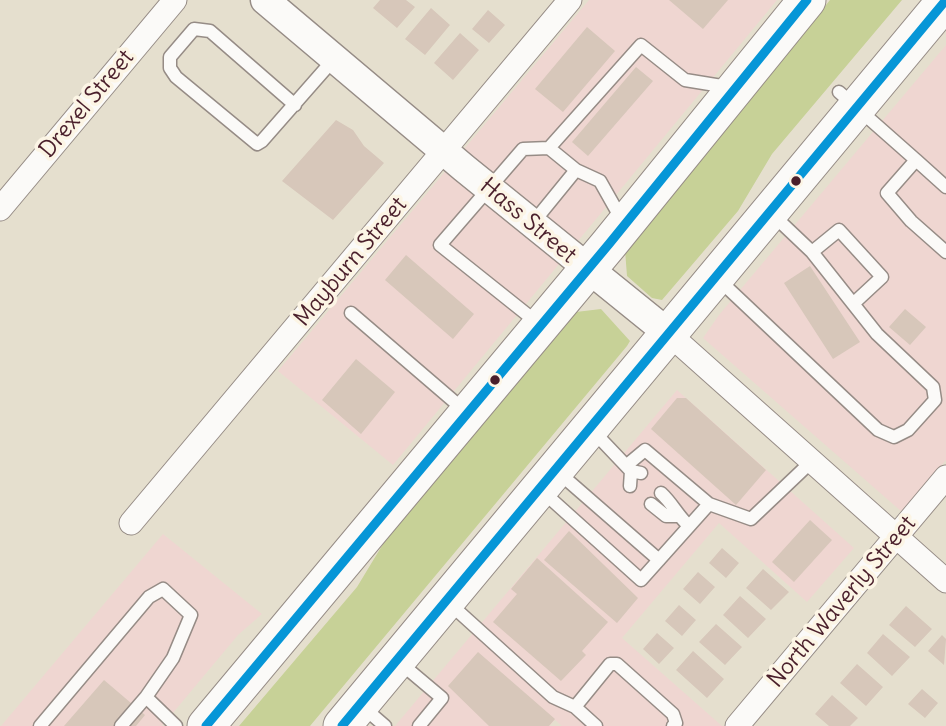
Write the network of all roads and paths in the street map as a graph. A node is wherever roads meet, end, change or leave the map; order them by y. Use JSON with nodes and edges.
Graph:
{"nodes":[{"id":1,"x":175,"y":0,"type":"edge"},
{"id":2,"x":265,"y":0,"type":"edge"},
{"id":3,"x":570,"y":0,"type":"edge"},
{"id":4,"x":807,"y":0,"type":"edge"},
{"id":5,"x":912,"y":0,"type":"edge"},
{"id":6,"x":946,"y":0,"type":"edge"},
{"id":7,"x":334,"y":59,"type":"junction"},
{"id":8,"x":735,"y":88,"type":"junction"},
{"id":9,"x":848,"y":99,"type":"junction"},
{"id":10,"x":295,"y":105,"type":"junction"},
{"id":11,"x":550,"y":148,"type":"junction"},
{"id":12,"x":444,"y":151,"type":"junction"},
{"id":13,"x":916,"y":160,"type":"junction"},
{"id":14,"x":576,"y":170,"type":"junction"},
{"id":15,"x":946,"y":187,"type":"edge"},
{"id":16,"x":489,"y":189,"type":"junction"},
{"id":17,"x":0,"y":209,"type":"edge"},
{"id":18,"x":770,"y":209,"type":"junction"},
{"id":19,"x":532,"y":224,"type":"junction"},
{"id":20,"x":625,"y":225,"type":"junction"},
{"id":21,"x":946,"y":251,"type":"edge"},
{"id":22,"x":812,"y":252,"type":"junction"},
{"id":23,"x":587,"y":270,"type":"junction"},
{"id":24,"x":714,"y":275,"type":"junction"},
{"id":25,"x":854,"y":303,"type":"junction"},
{"id":26,"x":351,"y":313,"type":"dead end"},
{"id":27,"x":541,"y":325,"type":"junction"},
{"id":28,"x":668,"y":333,"type":"junction"},
{"id":29,"x":467,"y":413,"type":"junction"},
{"id":30,"x":590,"y":428,"type":"junction"},
{"id":31,"x":811,"y":462,"type":"junction"},
{"id":32,"x":633,"y":470,"type":"junction"},
{"id":33,"x":946,"y":477,"type":"edge"},
{"id":34,"x":547,"y":479,"type":"junction"},
{"id":35,"x":630,"y":486,"type":"dead end"},
{"id":36,"x":661,"y":493,"type":"dead end"},
{"id":37,"x":651,"y":503,"type":"dead end"},
{"id":38,"x":709,"y":504,"type":"junction"},
{"id":39,"x":678,"y":516,"type":"junction"},
{"id":40,"x":131,"y":523,"type":"dead end"},
{"id":41,"x":689,"y":526,"type":"junction"},
{"id":42,"x":896,"y":537,"type":"junction"},
{"id":43,"x":353,"y":550,"type":"junction"},
{"id":44,"x":659,"y":559,"type":"junction"},
{"id":45,"x":946,"y":582,"type":"edge"},
{"id":46,"x":446,"y":600,"type":"junction"},
{"id":47,"x":397,"y":660,"type":"junction"},
{"id":48,"x":146,"y":698,"type":"junction"},
{"id":49,"x":575,"y":707,"type":"junction"},
{"id":50,"x":362,"y":719,"type":"edge"},
{"id":51,"x":40,"y":726,"type":"edge"},
{"id":52,"x":121,"y":726,"type":"edge"},
{"id":53,"x":176,"y":726,"type":"edge"},
{"id":54,"x":206,"y":726,"type":"edge"},
{"id":55,"x":233,"y":726,"type":"edge"},
{"id":56,"x":419,"y":726,"type":"edge"},
{"id":57,"x":596,"y":726,"type":"edge"},
{"id":58,"x":673,"y":726,"type":"edge"},
{"id":59,"x":737,"y":726,"type":"edge"}],
"edges":[{"from":1,"to":17,"type":"street","name":"Drexel Street"},
{"from":2,"to":7,"type":"street","name":"Hass Street"},
{"from":3,"to":12,"type":"street","name":"Mayburn Street"},
{"from":4,"to":8,"type":"main road"},
{"from":5,"to":9,"type":"main road"},
{"from":6,"to":9,"type":"main road"},
{"from":7,"to":10,"type":"lane"},
{"from":7,"to":12,"type":"street","name":"Hass Street"},
{"from":8,"to":11,"type":"lane"},
{"from":8,"to":20,"type":"main road"},
{"from":9,"to":13,"type":"lane"},
{"from":9,"to":18,"type":"main road"},
{"from":10,"to":10,"type":"lane"},
{"from":11,"to":14,"type":"lane"},
{"from":11,"to":16,"type":"lane"},
{"from":12,"to":16,"type":"street","name":"Hass Street"},
{"from":12,"to":40,"type":"street","name":"Mayburn Street"},
{"from":13,"to":15,"type":"lane"},
{"from":13,"to":21,"type":"lane"},
{"from":14,"to":19,"type":"lane"},
{"from":14,"to":20,"type":"lane"},
{"from":16,"to":19,"type":"street","name":"Hass Street"},
{"from":16,"to":27,"type":"lane"},
{"from":18,"to":22,"type":"lane"},
{"from":18,"to":24,"type":"main road"},
{"from":19,"to":23,"type":"street","name":"Hass Street"},
{"from":20,"to":23,"type":"main road"},
{"from":22,"to":25,"type":"lane"},
{"from":22,"to":25,"type":"lane"},
{"from":23,"to":27,"type":"main road"},
{"from":23,"to":28,"type":"street","name":"Hass Street"},
{"from":24,"to":25,"type":"lane"},
{"from":24,"to":28,"type":"main road"},
{"from":26,"to":29,"type":"lane"},
{"from":27,"to":29,"type":"main road"},
{"from":28,"to":30,"type":"main road"},
{"from":28,"to":31,"type":"street","name":"Hass Street"},
{"from":29,"to":43,"type":"main road"},
{"from":30,"to":32,"type":"lane"},
{"from":30,"to":34,"type":"main road"},
{"from":31,"to":38,"type":"lane"},
{"from":31,"to":42,"type":"street","name":"Hass Street"},
{"from":32,"to":35,"type":"lane"},
{"from":32,"to":38,"type":"lane"},
{"from":33,"to":42,"type":"street","name":"North Waverly Street"},
{"from":34,"to":44,"type":"lane"},
{"from":34,"to":44,"type":"lane"},
{"from":34,"to":46,"type":"main road"},
{"from":36,"to":39,"type":"lane"},
{"from":37,"to":39,"type":"lane"},
{"from":38,"to":41,"type":"lane"},
{"from":39,"to":41,"type":"lane"},
{"from":41,"to":44,"type":"lane"},
{"from":42,"to":45,"type":"street","name":"Hass Street"},
{"from":42,"to":59,"type":"street","name":"North Waverly Street"},
{"from":43,"to":54,"type":"main road"},
{"from":43,"to":55,"type":"main road"},
{"from":46,"to":47,"type":"main road"},
{"from":46,"to":49,"type":"lane"},
{"from":47,"to":50,"type":"main road"},
{"from":47,"to":56,"type":"lane"},
{"from":48,"to":51,"type":"lane"},
{"from":48,"to":52,"type":"lane"},
{"from":48,"to":53,"type":"lane"},
{"from":49,"to":57,"type":"lane"},
{"from":49,"to":58,"type":"lane"}]}
